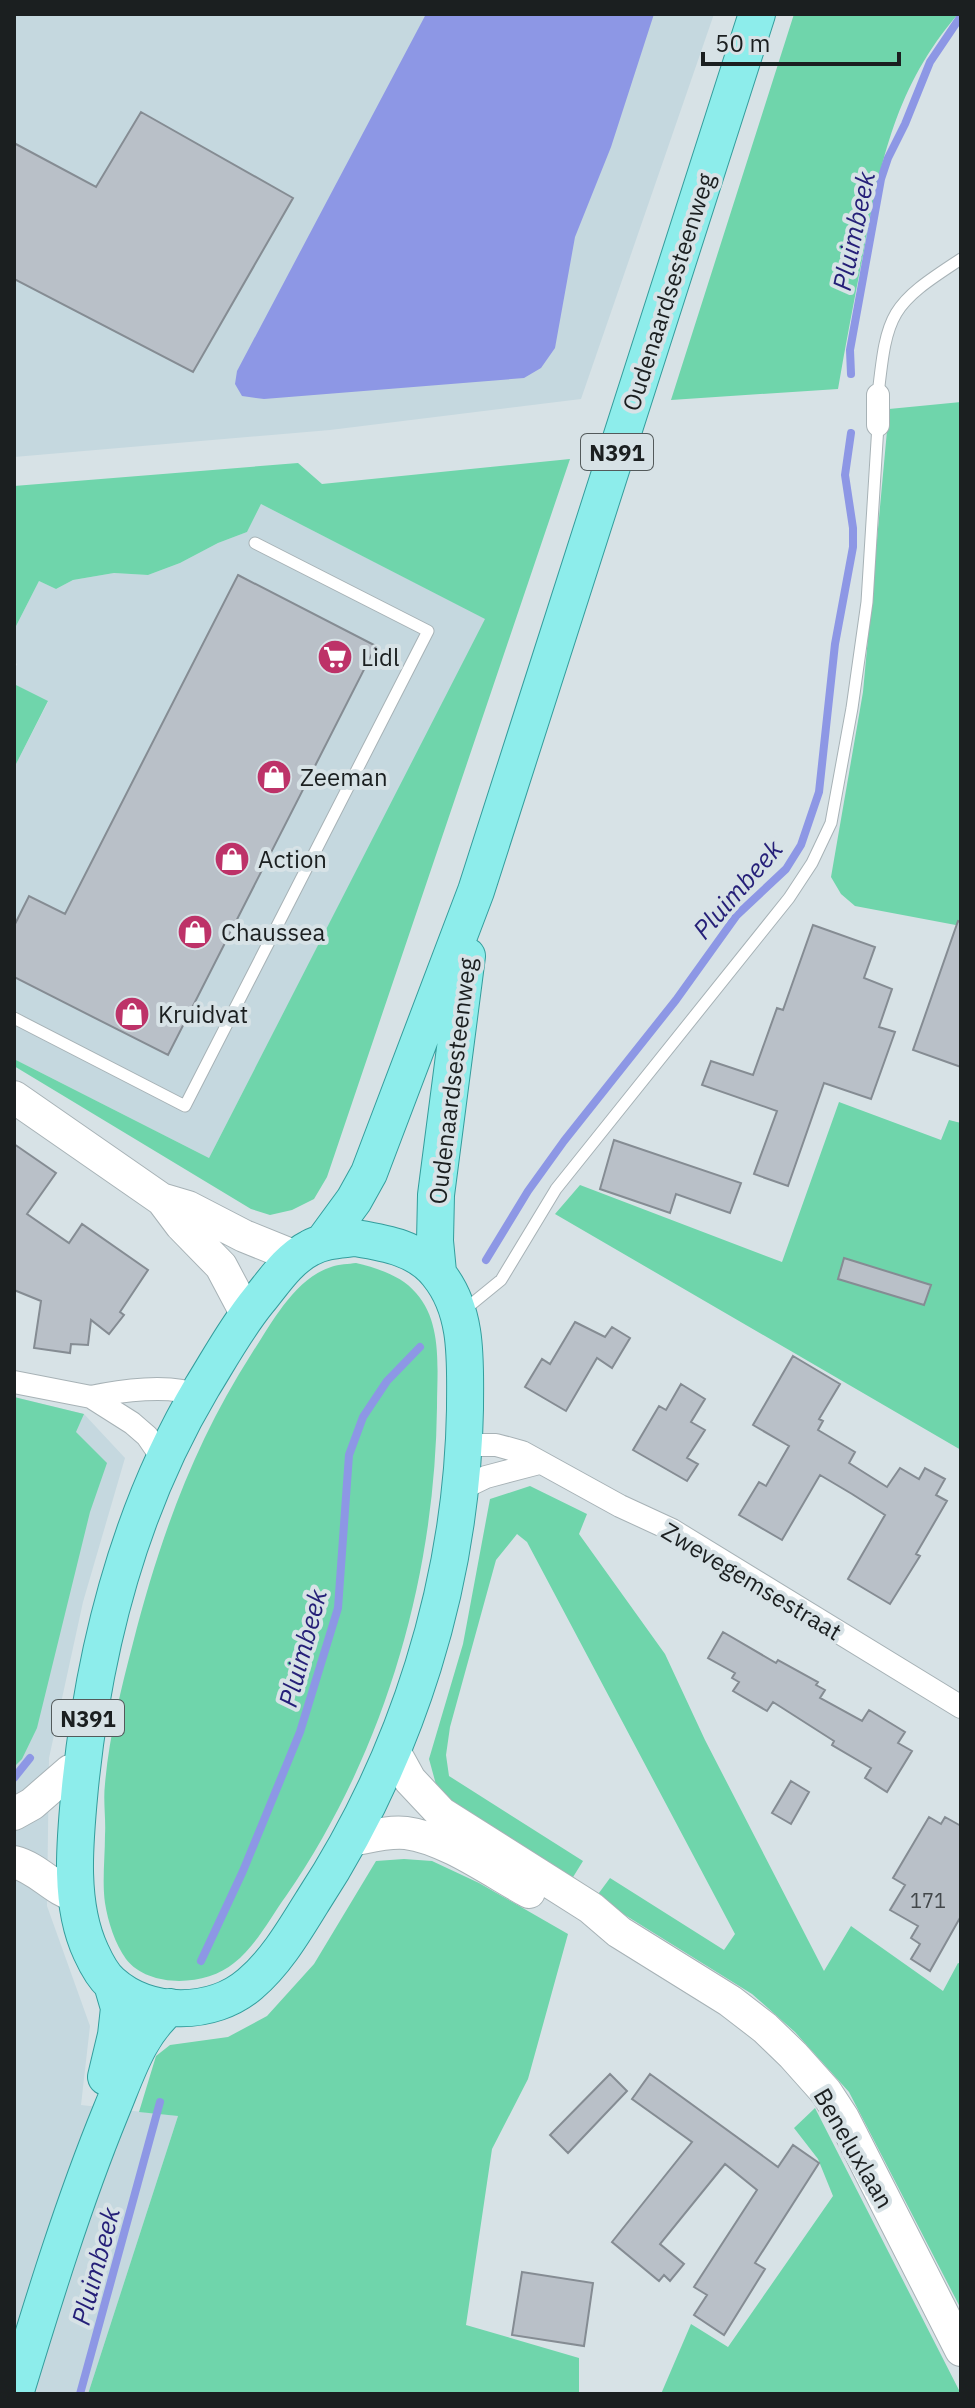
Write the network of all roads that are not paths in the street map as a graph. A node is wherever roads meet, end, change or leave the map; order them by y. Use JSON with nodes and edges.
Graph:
{"nodes":[{"id":1,"x":757,"y":14,"type":"edge"},
{"id":2,"x":961,"y":259,"type":"edge"},
{"id":3,"x":878,"y":395,"type":"joint"},
{"id":4,"x":878,"y":425,"type":"joint"},
{"id":5,"x":255,"y":543,"type":"dead end"},
{"id":6,"x":476,"y":891,"type":"junction"},
{"id":7,"x":14,"y":1018,"type":"edge"},
{"id":8,"x":14,"y":1097,"type":"edge"},
{"id":9,"x":161,"y":1199,"type":"junction"},
{"id":10,"x":310,"y":1249,"type":"junction"},
{"id":11,"x":438,"y":1272,"type":"junction"},
{"id":12,"x":458,"y":1314,"type":"junction"},
{"id":13,"x":247,"y":1315,"type":"junction"},
{"id":14,"x":14,"y":1382,"type":"edge"},
{"id":15,"x":197,"y":1396,"type":"junction"},
{"id":16,"x":91,"y":1397,"type":"junction"},
{"id":17,"x":464,"y":1445,"type":"junction"},
{"id":18,"x":167,"y":1456,"type":"junction"},
{"id":19,"x":539,"y":1463,"type":"junction"},
{"id":20,"x":459,"y":1490,"type":"junction"},
{"id":21,"x":961,"y":1707,"type":"edge"},
{"id":22,"x":394,"y":1751,"type":"junction"},
{"id":23,"x":82,"y":1770,"type":"junction"},
{"id":24,"x":14,"y":1814,"type":"edge"},
{"id":25,"x":351,"y":1840,"type":"junction"},
{"id":26,"x":14,"y":1862,"type":"edge"},
{"id":27,"x":76,"y":1896,"type":"junction"},
{"id":28,"x":619,"y":1932,"type":"junction"},
{"id":29,"x":112,"y":1984,"type":"junction"},
{"id":30,"x":170,"y":2007,"type":"junction"},
{"id":31,"x":83,"y":2180,"type":"junction"},
{"id":32,"x":961,"y":2350,"type":"edge"},
{"id":33,"x":15,"y":2394,"type":"edge"}],
"edges":[{"from":1,"to":6,"type":"main road","name":"Oudenaardsesteenweg","number":"N391"},
{"from":2,"to":3,"type":"lane"},
{"from":3,"to":4,"type":"street"},
{"from":4,"to":12,"type":"lane"},
{"from":5,"to":7,"type":"lane"},
{"from":6,"to":10,"type":"main road","name":"Oudenaardsesteenweg","number":"N391"},
{"from":6,"to":11,"type":"main road","name":"Oudenaardsesteenweg","number":"N391"},
{"from":8,"to":9,"type":"street"},
{"from":9,"to":10,"type":"street"},
{"from":9,"to":13,"type":"street"},
{"from":10,"to":11,"type":"main road"},
{"from":10,"to":13,"type":"main road","number":"N391"},
{"from":11,"to":12,"type":"main road","number":"N391"},
{"from":12,"to":17,"type":"main road","number":"N391"},
{"from":13,"to":15,"type":"main road","number":"N391"},
{"from":14,"to":16,"type":"street"},
{"from":15,"to":16,"type":"street"},
{"from":15,"to":18,"type":"main road","number":"N391"},
{"from":16,"to":18,"type":"street"},
{"from":17,"to":19,"type":"street","name":"Zwevegemsestraat"},
{"from":17,"to":20,"type":"main road","number":"N391"},
{"from":18,"to":23,"type":"main road","number":"N391"},
{"from":19,"to":20,"type":"street"},
{"from":19,"to":21,"type":"street","name":"Zwevegemsestraat"},
{"from":20,"to":22,"type":"main road","number":"N391"},
{"from":22,"to":25,"type":"main road","number":"N391"},
{"from":22,"to":28,"type":"street","name":"Beneluxlaan"},
{"from":23,"to":24,"type":"street"},
{"from":23,"to":27,"type":"main road","number":"N391"},
{"from":25,"to":28,"type":"street","name":"Beneluxlaan"},
{"from":25,"to":30,"type":"main road","number":"N391"},
{"from":26,"to":27,"type":"street"},
{"from":27,"to":29,"type":"main road","number":"N391"},
{"from":28,"to":32,"type":"street","name":"Beneluxlaan"},
{"from":29,"to":30,"type":"main road","number":"N391"},
{"from":29,"to":31,"type":"main road","number":"N391"},
{"from":30,"to":31,"type":"main road","number":"N391"},
{"from":31,"to":33,"type":"main road","number":"N391"}]}
